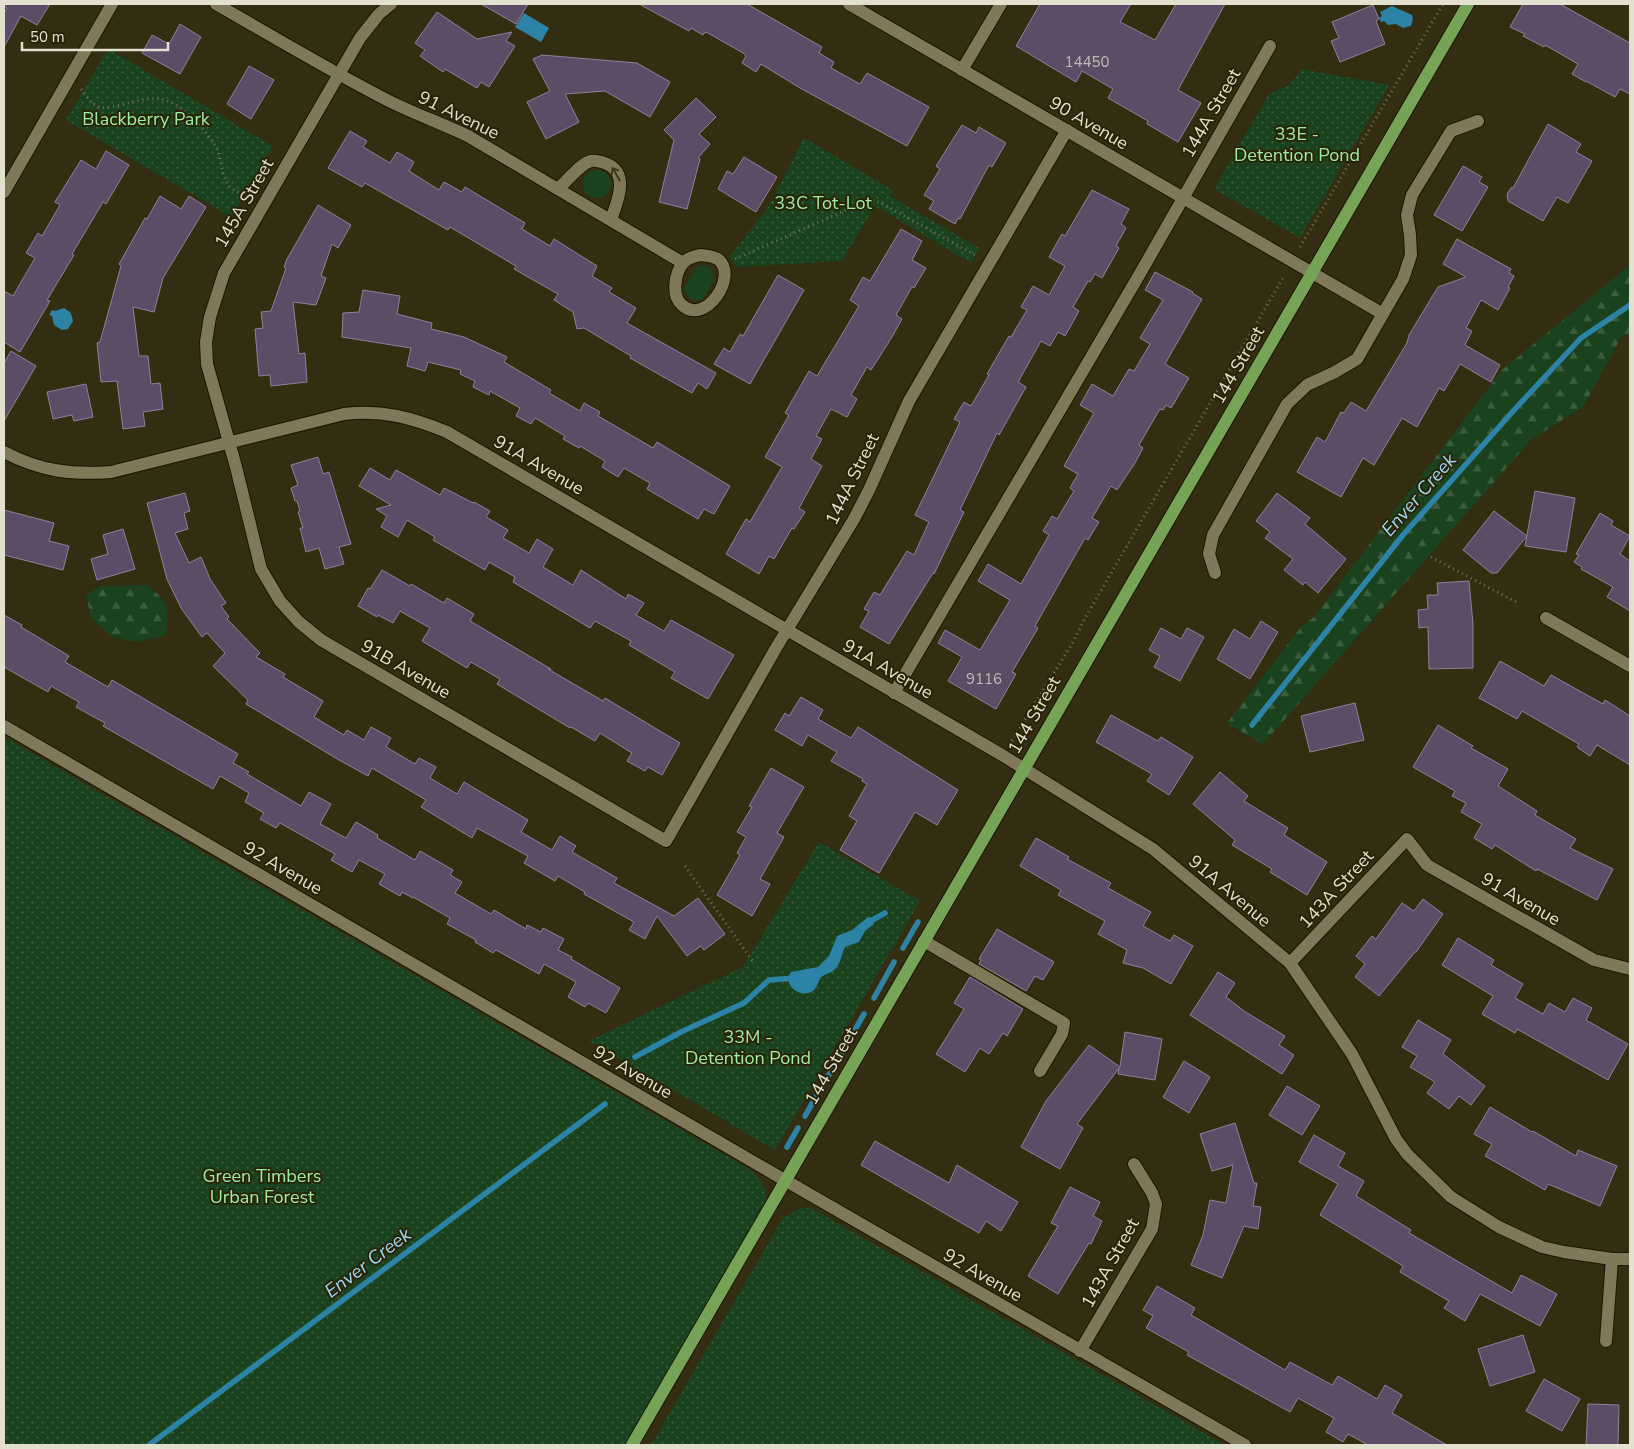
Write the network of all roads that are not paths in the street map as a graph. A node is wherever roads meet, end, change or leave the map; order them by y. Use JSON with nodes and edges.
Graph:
{"nodes":[{"id":1,"x":112,"y":4,"type":"edge"},
{"id":2,"x":216,"y":4,"type":"edge"},
{"id":3,"x":391,"y":4,"type":"edge"},
{"id":4,"x":849,"y":4,"type":"edge"},
{"id":5,"x":1001,"y":4,"type":"edge"},
{"id":6,"x":1468,"y":4,"type":"edge"},
{"id":7,"x":1270,"y":46,"type":"dead end"},
{"id":8,"x":962,"y":70,"type":"junction"},
{"id":9,"x":339,"y":75,"type":"junction"},
{"id":10,"x":1478,"y":121,"type":"dead end"},
{"id":11,"x":1067,"y":130,"type":"junction"},
{"id":12,"x":558,"y":189,"type":"junction"},
{"id":13,"x":4,"y":192,"type":"edge"},
{"id":14,"x":1182,"y":197,"type":"junction"},
{"id":15,"x":611,"y":220,"type":"junction"},
{"id":16,"x":683,"y":263,"type":"junction"},
{"id":17,"x":1312,"y":273,"type":"junction"},
{"id":18,"x":1383,"y":314,"type":"junction"},
{"id":19,"x":229,"y":443,"type":"junction"},
{"id":20,"x":4,"y":452,"type":"edge"},
{"id":21,"x":1215,"y":573,"type":"dead end"},
{"id":22,"x":1546,"y":618,"type":"dead end"},
{"id":23,"x":787,"y":631,"type":"junction"},
{"id":24,"x":1630,"y":666,"type":"edge"},
{"id":25,"x":894,"y":693,"type":"junction"},
{"id":26,"x":4,"y":726,"type":"edge"},
{"id":27,"x":1024,"y":768,"type":"junction"},
{"id":28,"x":1407,"y":839,"type":"joint"},
{"id":29,"x":666,"y":841,"type":"joint"},
{"id":30,"x":924,"y":941,"type":"junction"},
{"id":31,"x":1290,"y":963,"type":"junction"},
{"id":32,"x":1630,"y":969,"type":"edge"},
{"id":33,"x":1040,"y":1071,"type":"dead end"},
{"id":34,"x":1134,"y":1164,"type":"dead end"},
{"id":35,"x":785,"y":1180,"type":"junction"},
{"id":36,"x":1630,"y":1258,"type":"edge"},
{"id":37,"x":1612,"y":1259,"type":"junction"},
{"id":38,"x":1606,"y":1341,"type":"dead end"},
{"id":39,"x":1080,"y":1351,"type":"junction"},
{"id":40,"x":632,"y":1445,"type":"edge"},
{"id":41,"x":1246,"y":1445,"type":"edge"}],
"edges":[{"from":1,"to":13,"type":"street"},
{"from":2,"to":9,"type":"street","name":"91 Avenue"},
{"from":3,"to":9,"type":"street","name":"145A Street"},
{"from":4,"to":8,"type":"street","name":"90 Avenue"},
{"from":5,"to":8,"type":"street"},
{"from":6,"to":17,"type":"main road","name":"144 Street"},
{"from":7,"to":14,"type":"street","name":"144A Street"},
{"from":8,"to":11,"type":"street","name":"90 Avenue"},
{"from":9,"to":12,"type":"street","name":"91 Avenue"},
{"from":9,"to":19,"type":"street","name":"145A Street"},
{"from":10,"to":18,"type":"street"},
{"from":11,"to":14,"type":"street","name":"90 Avenue"},
{"from":11,"to":23,"type":"street","name":"144A Street"},
{"from":12,"to":15,"type":"street","name":"91 Avenue"},
{"from":15,"to":12,"type":"street","one_way":true},
{"from":14,"to":17,"type":"street","name":"90 Avenue"},
{"from":14,"to":25,"type":"street","name":"144A Street"},
{"from":15,"to":16,"type":"street","name":"91 Avenue"},
{"from":16,"to":16,"type":"street"},
{"from":17,"to":18,"type":"street","name":"90 Avenue"},
{"from":17,"to":27,"type":"main road","name":"144 Street"},
{"from":18,"to":21,"type":"street"},
{"from":19,"to":20,"type":"street","name":"91A Avenue"},
{"from":19,"to":23,"type":"street","name":"91A Avenue"},
{"from":19,"to":29,"type":"street","name":"91B Avenue"},
{"from":22,"to":24,"type":"street"},
{"from":23,"to":25,"type":"street","name":"91A Avenue"},
{"from":23,"to":29,"type":"street","name":"144A Street"},
{"from":25,"to":27,"type":"street","name":"91A Avenue"},
{"from":26,"to":35,"type":"street","name":"92 Avenue"},
{"from":27,"to":30,"type":"main road","name":"144 Street"},
{"from":27,"to":31,"type":"street","name":"91A Avenue"},
{"from":28,"to":31,"type":"street","name":"143A Street"},
{"from":28,"to":32,"type":"street","name":"91 Avenue"},
{"from":30,"to":33,"type":"street"},
{"from":30,"to":35,"type":"main road","name":"144 Street"},
{"from":31,"to":37,"type":"street","name":"91A Avenue"},
{"from":34,"to":39,"type":"street","name":"143A Street"},
{"from":35,"to":39,"type":"street","name":"92 Avenue"},
{"from":35,"to":40,"type":"main road","name":"144 Street"},
{"from":36,"to":37,"type":"street","name":"91A Avenue"},
{"from":37,"to":38,"type":"street"},
{"from":39,"to":41,"type":"street","name":"92 Avenue"}]}
